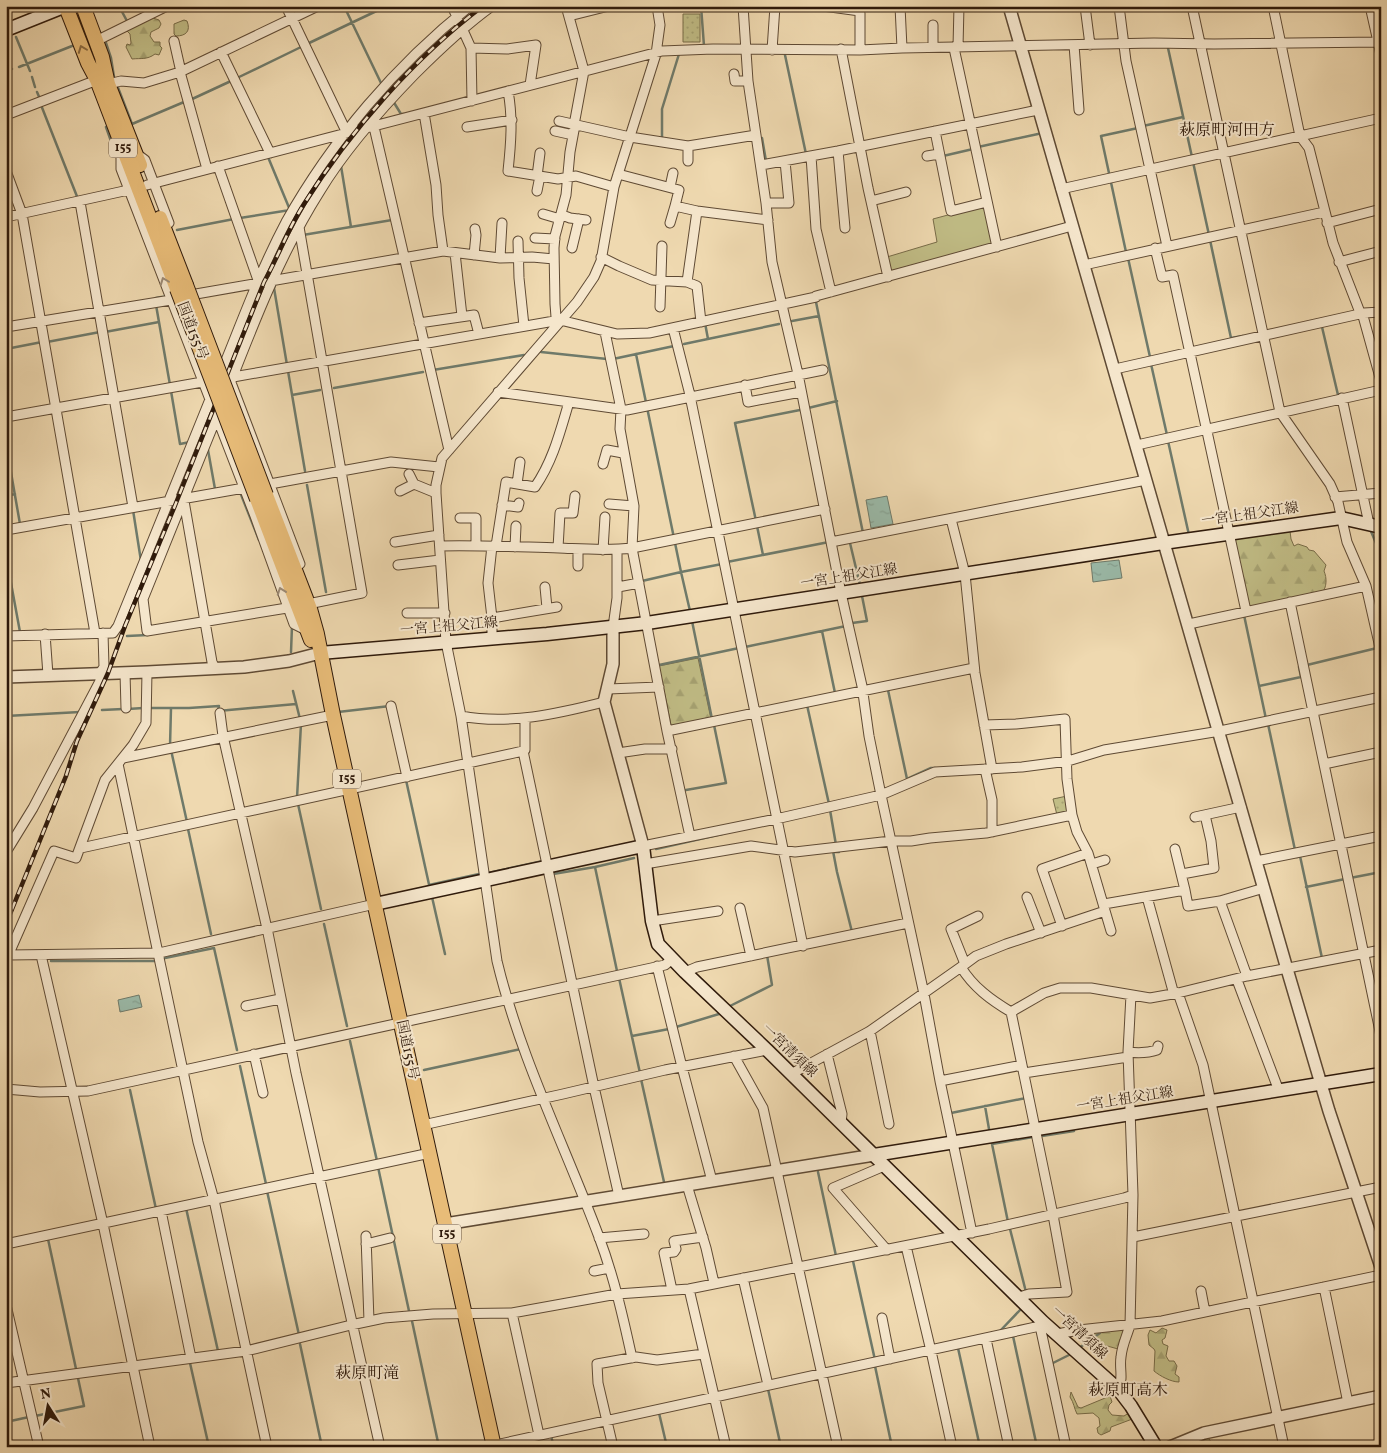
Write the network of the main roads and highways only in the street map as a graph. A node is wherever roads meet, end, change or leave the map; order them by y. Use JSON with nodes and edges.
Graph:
{"nodes":[{"id":1,"x":67,"y":7,"type":"edge"},
{"id":2,"x":84,"y":7,"type":"edge"},
{"id":3,"x":6,"y":30,"type":"edge"},
{"id":4,"x":103,"y":82,"type":"junction"},
{"id":5,"x":265,"y":492,"type":"junction"},
{"id":6,"x":1375,"y":525,"type":"edge"},
{"id":7,"x":320,"y":653,"type":"junction"},
{"id":8,"x":375,"y":904,"type":"junction"},
{"id":9,"x":1381,"y":1074,"type":"edge"},
{"id":10,"x":874,"y":1155,"type":"junction"},
{"id":11,"x":491,"y":1446,"type":"edge"},
{"id":12,"x":1156,"y":1447,"type":"edge"}],
"edges":[{"from":1,"to":2,"type":"highway","name":"国道155号","number":"155"},
{"from":1,"to":3,"type":"main road"},
{"from":4,"to":1,"type":"highway","name":"国道155号","number":"155","one_way":true},
{"from":2,"to":4,"type":"highway","name":"国道155号","number":"155"},
{"from":4,"to":5,"type":"highway","name":"国道155号","number":"155","bridge":true},
{"from":5,"to":7,"type":"highway","name":"国道155号","number":"155"},
{"from":5,"to":7,"type":"highway","name":"国道155号","number":"155"},
{"from":6,"to":7,"type":"main road","name":"一宮上祖父江線"},
{"from":7,"to":8,"type":"highway","name":"国道155号","number":"155"},
{"from":8,"to":10,"type":"main road","name":"一宮清須線"},
{"from":8,"to":11,"type":"highway","name":"国道155号","number":"155"},
{"from":9,"to":10,"type":"main road","name":"一宮上祖父江線"},
{"from":10,"to":12,"type":"main road","name":"一宮清須線"}]}
